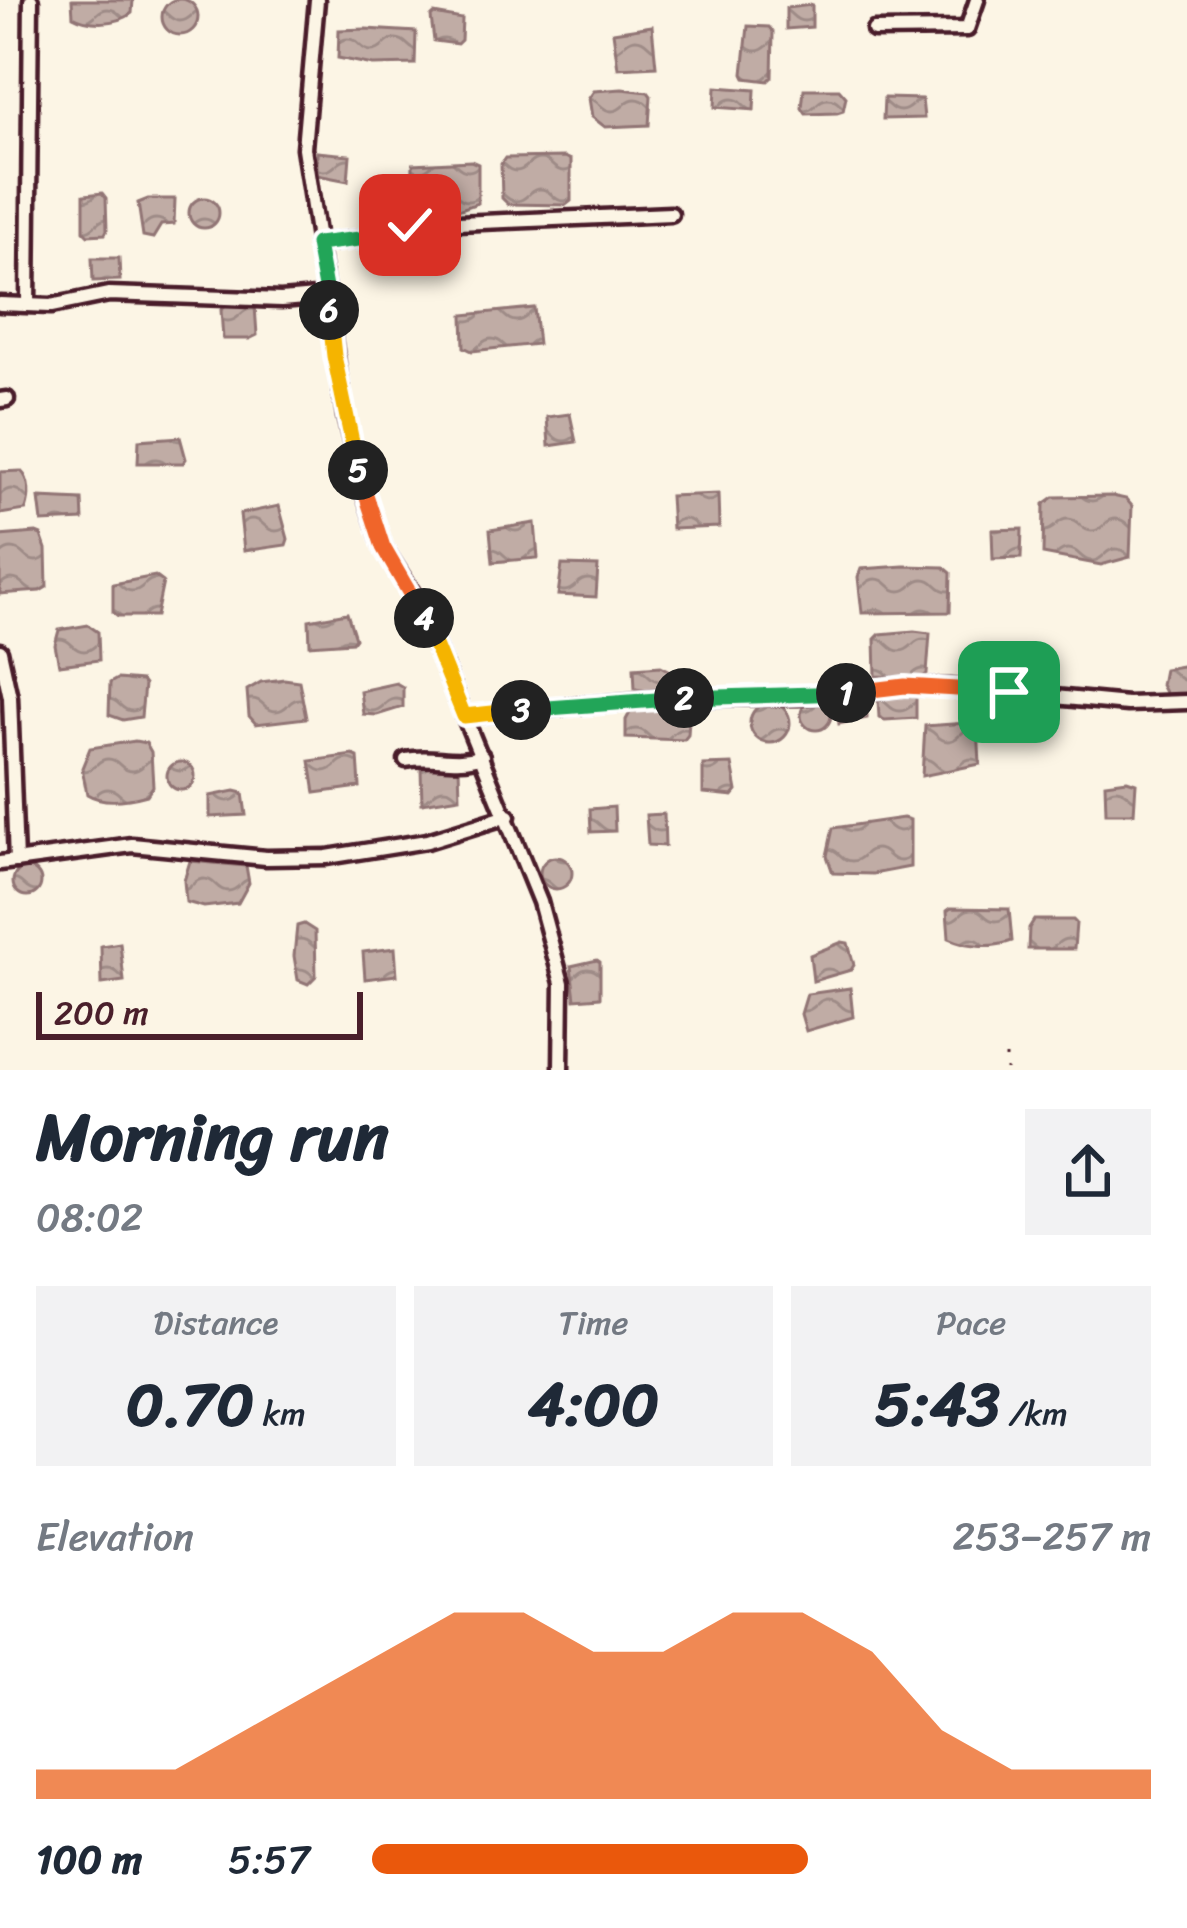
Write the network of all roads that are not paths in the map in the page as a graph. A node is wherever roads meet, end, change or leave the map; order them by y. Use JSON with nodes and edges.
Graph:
{"nodes":[{"id":1,"x":31,"y":0,"type":"edge"},
{"id":2,"x":317,"y":0,"type":"edge"},
{"id":3,"x":977,"y":0,"type":"edge"},
{"id":4,"x":874,"y":30,"type":"dead end"},
{"id":5,"x":670,"y":214,"type":"dead end"},
{"id":6,"x":317,"y":244,"type":"junction"},
{"id":7,"x":327,"y":296,"type":"junction"},
{"id":8,"x":0,"y":304,"type":"edge"},
{"id":9,"x":28,"y":304,"type":"junction"},
{"id":10,"x":0,"y":651,"type":"edge"},
{"id":11,"x":1187,"y":702,"type":"edge"},
{"id":12,"x":464,"y":716,"type":"junction"},
{"id":13,"x":482,"y":756,"type":"junction"},
{"id":14,"x":406,"y":760,"type":"dead end"},
{"id":15,"x":508,"y":816,"type":"junction"},
{"id":16,"x":16,"y":861,"type":"junction"},
{"id":17,"x":0,"y":863,"type":"edge"},
{"id":18,"x":561,"y":1070,"type":"edge"}],
"edges":[{"from":1,"to":9,"type":"street"},
{"from":2,"to":6,"type":"street"},
{"from":3,"to":4,"type":"street"},
{"from":5,"to":6,"type":"street"},
{"from":6,"to":7,"type":"street"},
{"from":7,"to":9,"type":"street"},
{"from":7,"to":12,"type":"street"},
{"from":8,"to":9,"type":"street"},
{"from":10,"to":16,"type":"street"},
{"from":11,"to":12,"type":"street"},
{"from":12,"to":13,"type":"street"},
{"from":13,"to":14,"type":"street"},
{"from":13,"to":15,"type":"street"},
{"from":15,"to":16,"type":"street"},
{"from":15,"to":18,"type":"street"},
{"from":16,"to":17,"type":"street"}]}
